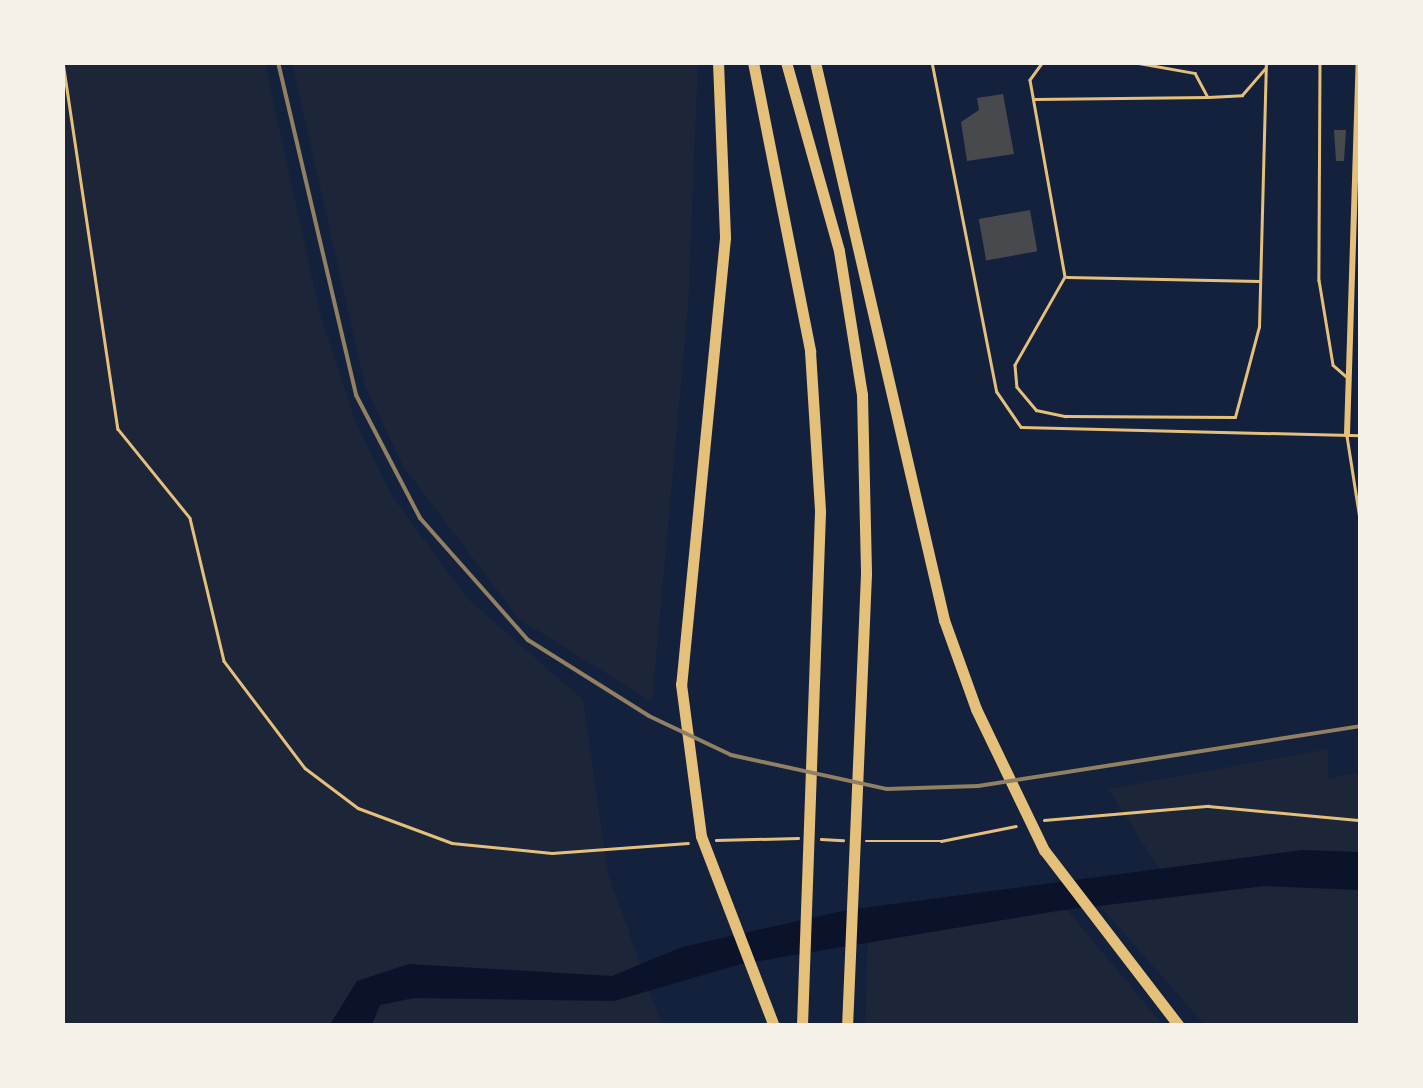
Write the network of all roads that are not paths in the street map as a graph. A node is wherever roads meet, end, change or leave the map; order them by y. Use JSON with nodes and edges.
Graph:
{"nodes":[{"id":1,"x":718,"y":62,"type":"edge"},
{"id":2,"x":752,"y":62,"type":"edge"},
{"id":3,"x":786,"y":62,"type":"edge"},
{"id":4,"x":815,"y":62,"type":"edge"},
{"id":5,"x":932,"y":62,"type":"edge"},
{"id":6,"x":1044,"y":62,"type":"edge"},
{"id":7,"x":1133,"y":62,"type":"edge"},
{"id":8,"x":1320,"y":62,"type":"edge"},
{"id":9,"x":1358,"y":62,"type":"edge"},
{"id":10,"x":1266,"y":65,"type":"edge"},
{"id":11,"x":1208,"y":98,"type":"junction"},
{"id":12,"x":1034,"y":99,"type":"junction"},
{"id":13,"x":1065,"y":277,"type":"junction"},
{"id":14,"x":1260,"y":281,"type":"junction"},
{"id":15,"x":1349,"y":379,"type":"junction"},
{"id":16,"x":1348,"y":434,"type":"junction"},
{"id":17,"x":1360,"y":435,"type":"edge"},
{"id":18,"x":1360,"y":518,"type":"edge"},
{"id":19,"x":802,"y":1025,"type":"edge"},
{"id":20,"x":774,"y":1026,"type":"edge"},
{"id":21,"x":846,"y":1026,"type":"edge"},
{"id":22,"x":1179,"y":1026,"type":"edge"}],
"edges":[{"from":1,"to":20,"type":"highway"},
{"from":2,"to":19,"type":"highway"},
{"from":3,"to":21,"type":"highway"},
{"from":4,"to":22,"type":"highway"},
{"from":5,"to":16,"type":"lane"},
{"from":6,"to":12,"type":"lane"},
{"from":7,"to":11,"type":"lane"},
{"from":8,"to":15,"type":"lane"},
{"from":9,"to":15,"type":"street"},
{"from":10,"to":11,"type":"lane"},
{"from":10,"to":14,"type":"lane"},
{"from":11,"to":12,"type":"lane"},
{"from":12,"to":13,"type":"lane"},
{"from":13,"to":14,"type":"lane"},
{"from":13,"to":14,"type":"lane"},
{"from":15,"to":16,"type":"street"},
{"from":16,"to":17,"type":"lane"},
{"from":16,"to":18,"type":"lane"}]}
